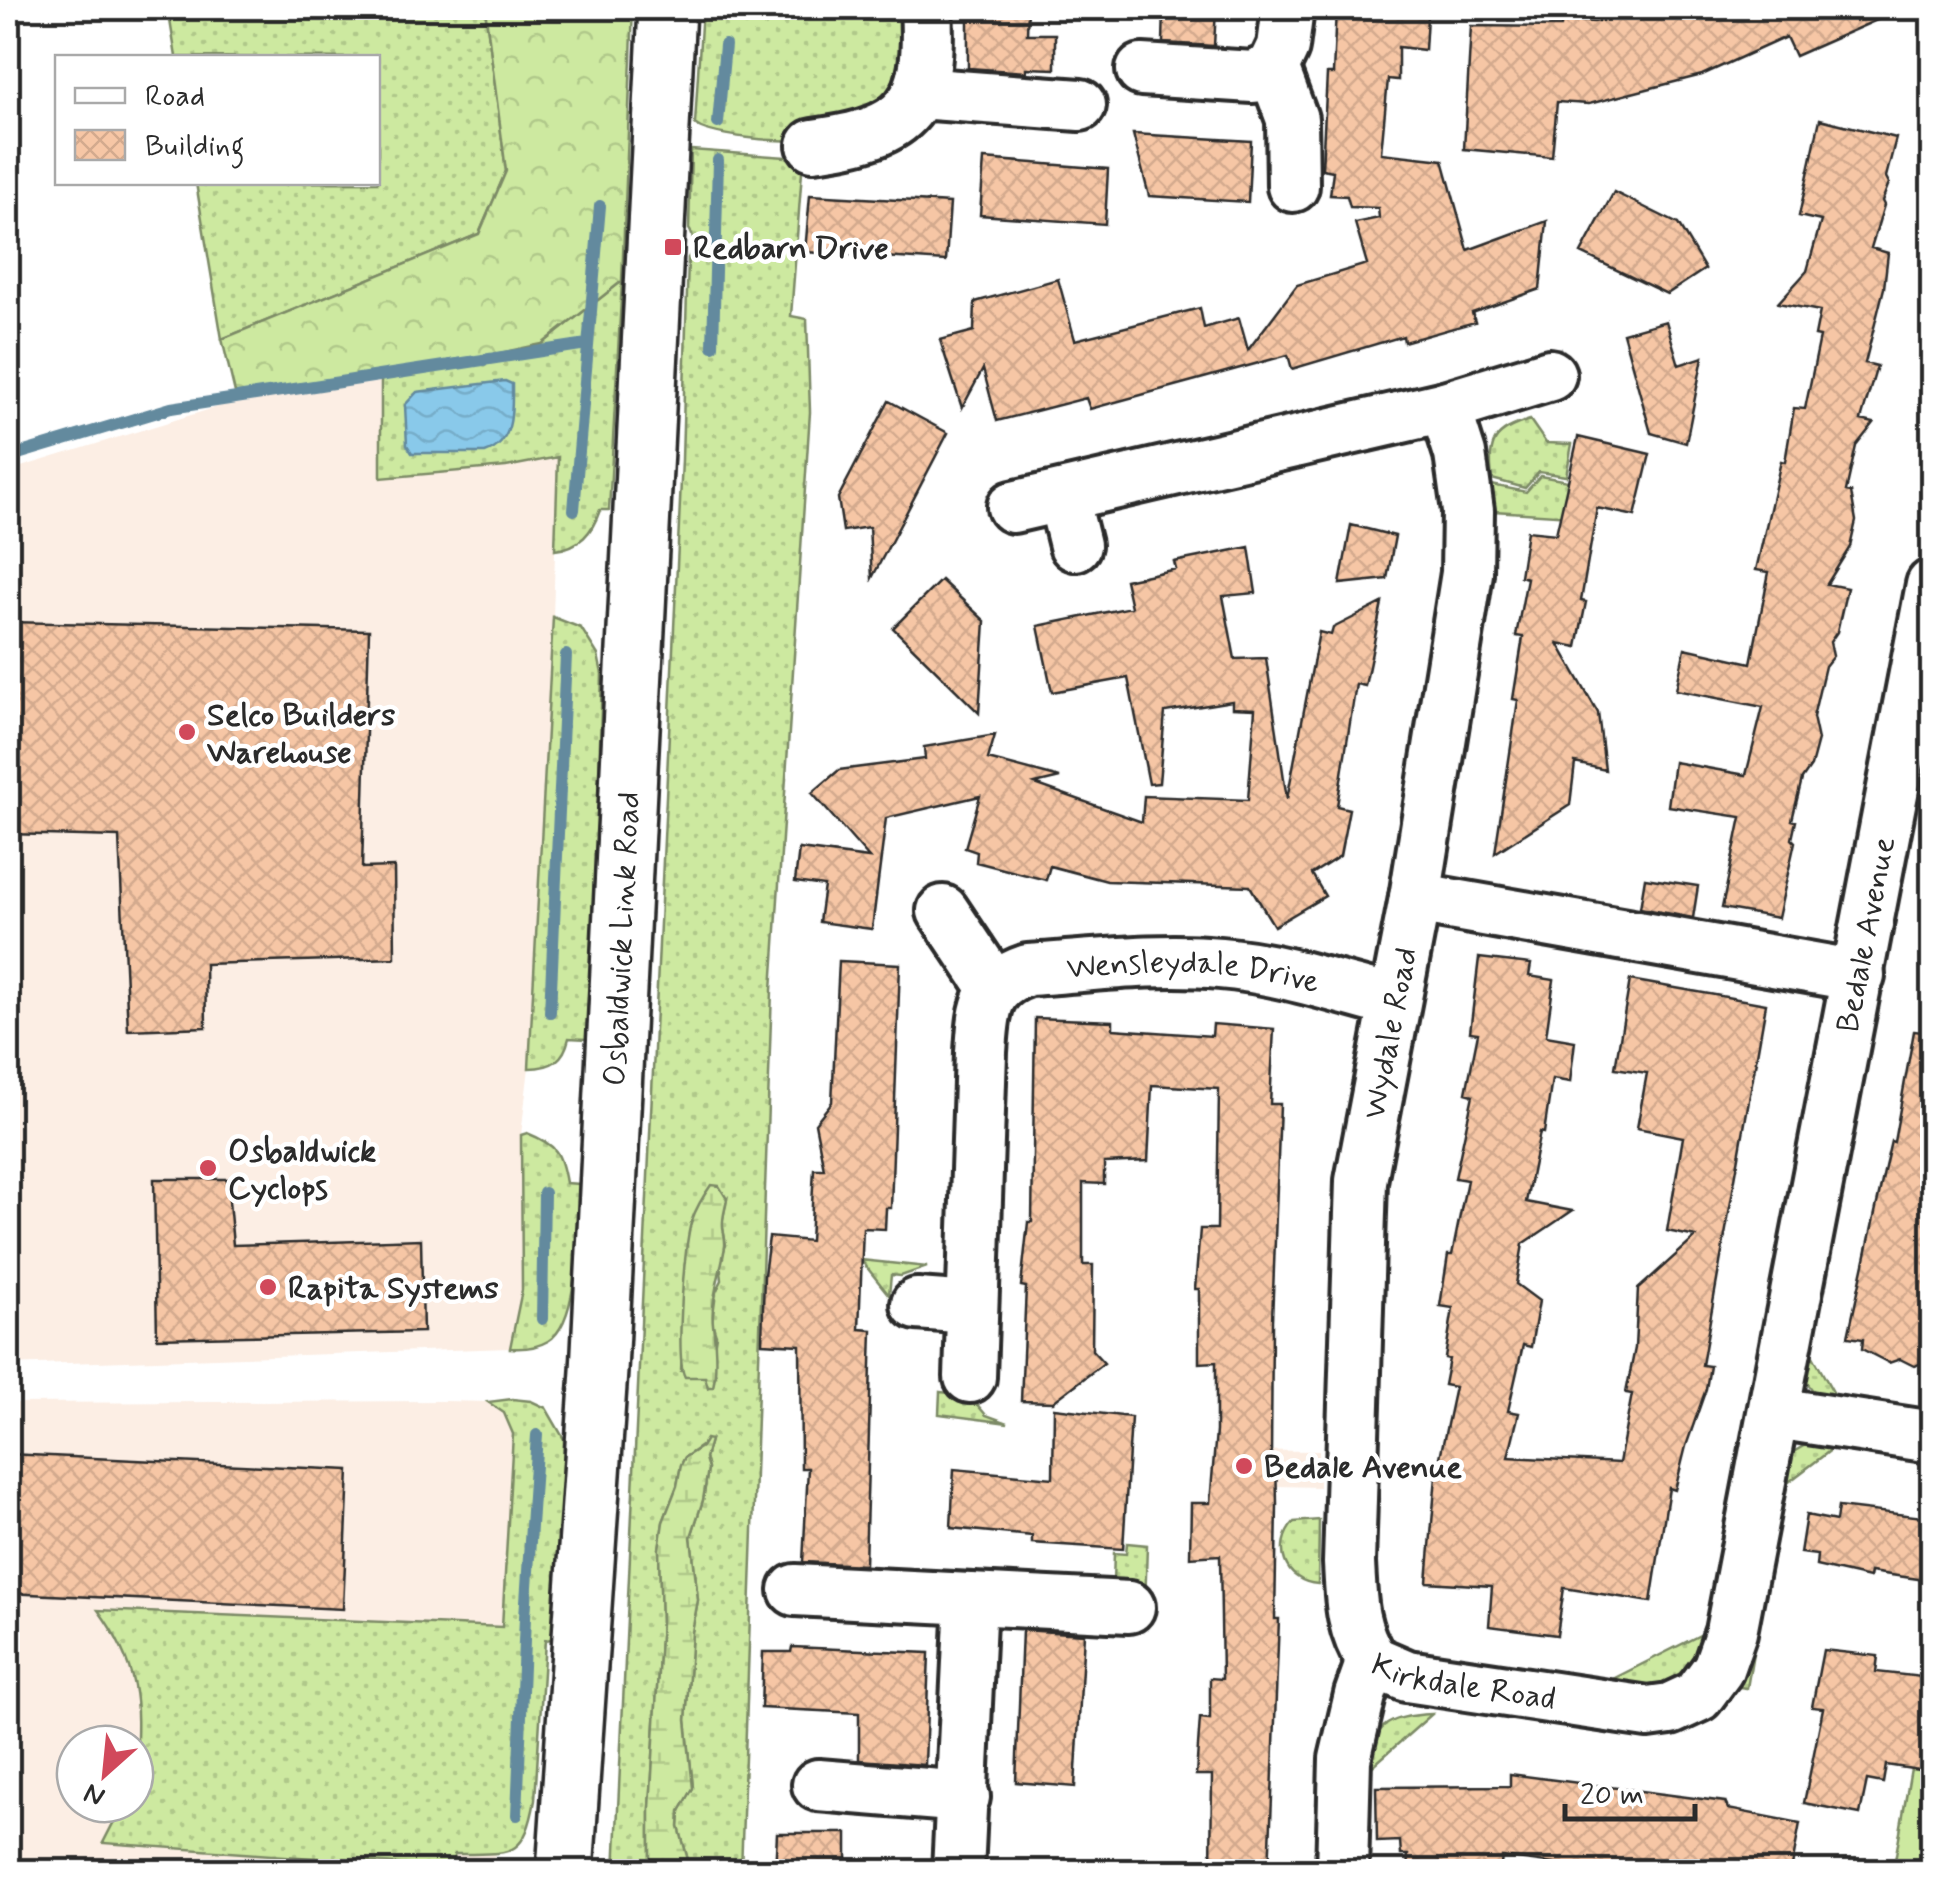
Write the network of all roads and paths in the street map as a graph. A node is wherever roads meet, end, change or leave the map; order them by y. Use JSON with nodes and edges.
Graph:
{"nodes":[{"id":1,"x":667,"y":8,"type":"edge"},
{"id":2,"x":926,"y":8,"type":"edge"},
{"id":3,"x":1288,"y":8,"type":"edge"},
{"id":4,"x":1274,"y":68,"type":"junction"},
{"id":5,"x":1142,"y":70,"type":"dead end"},
{"id":6,"x":918,"y":93,"type":"junction"},
{"id":7,"x":1080,"y":105,"type":"dead end"},
{"id":8,"x":813,"y":145,"type":"dead end"},
{"id":9,"x":1293,"y":186,"type":"dead end"},
{"id":10,"x":1550,"y":375,"type":"dead end"},
{"id":11,"x":1445,"y":407,"type":"junction"},
{"id":12,"x":1063,"y":497,"type":"junction"},
{"id":13,"x":1013,"y":507,"type":"dead end"},
{"id":14,"x":1075,"y":545,"type":"dead end"},
{"id":15,"x":1932,"y":585,"type":"edge"},
{"id":16,"x":1415,"y":898,"type":"junction"},
{"id":17,"x":943,"y":911,"type":"dead end"},
{"id":18,"x":1859,"y":976,"type":"junction"},
{"id":19,"x":995,"y":989,"type":"junction"},
{"id":20,"x":1393,"y":1002,"type":"junction"},
{"id":21,"x":917,"y":1304,"type":"dead end"},
{"id":22,"x":972,"y":1308,"type":"junction"},
{"id":23,"x":970,"y":1377,"type":"dead end"},
{"id":24,"x":1776,"y":1413,"type":"junction"},
{"id":25,"x":1932,"y":1437,"type":"edge"},
{"id":26,"x":795,"y":1590,"type":"dead end"},
{"id":27,"x":971,"y":1599,"type":"junction"},
{"id":28,"x":1129,"y":1607,"type":"dead end"},
{"id":29,"x":1372,"y":1662,"type":"junction"},
{"id":30,"x":1648,"y":1712,"type":"joint"},
{"id":31,"x":818,"y":1785,"type":"dead end"},
{"id":32,"x":964,"y":1797,"type":"junction"},
{"id":33,"x":565,"y":1872,"type":"edge"},
{"id":34,"x":958,"y":1872,"type":"edge"},
{"id":35,"x":1342,"y":1872,"type":"edge"}],
"edges":[{"from":1,"to":33,"type":"street","name":"Osbaldwick Link Road"},
{"from":2,"to":6,"type":"street"},
{"from":3,"to":4,"type":"street"},
{"from":4,"to":5,"type":"street"},
{"from":4,"to":9,"type":"street"},
{"from":6,"to":7,"type":"street"},
{"from":6,"to":8,"type":"street"},
{"from":10,"to":11,"type":"street"},
{"from":11,"to":12,"type":"street"},
{"from":11,"to":16,"type":"street","name":"Wydale Road"},
{"from":12,"to":13,"type":"street"},
{"from":12,"to":14,"type":"street"},
{"from":15,"to":18,"type":"street","name":"Bedale Avenue"},
{"from":16,"to":18,"type":"street"},
{"from":16,"to":20,"type":"street","name":"Wydale Road"},
{"from":17,"to":19,"type":"street"},
{"from":18,"to":24,"type":"street","name":"Bedale Avenue"},
{"from":19,"to":20,"type":"street","name":"Wensleydale Drive"},
{"from":19,"to":22,"type":"street"},
{"from":20,"to":29,"type":"street","name":"Wydale Road"},
{"from":21,"to":22,"type":"street"},
{"from":22,"to":23,"type":"street"},
{"from":24,"to":25,"type":"street"},
{"from":24,"to":30,"type":"street","name":"Bedale Avenue"},
{"from":26,"to":27,"type":"street"},
{"from":27,"to":28,"type":"street"},
{"from":27,"to":32,"type":"street"},
{"from":29,"to":30,"type":"street","name":"Kirkdale Road"},
{"from":29,"to":35,"type":"street","name":"Kirkdale Road"},
{"from":31,"to":32,"type":"street"},
{"from":32,"to":34,"type":"street"}]}
